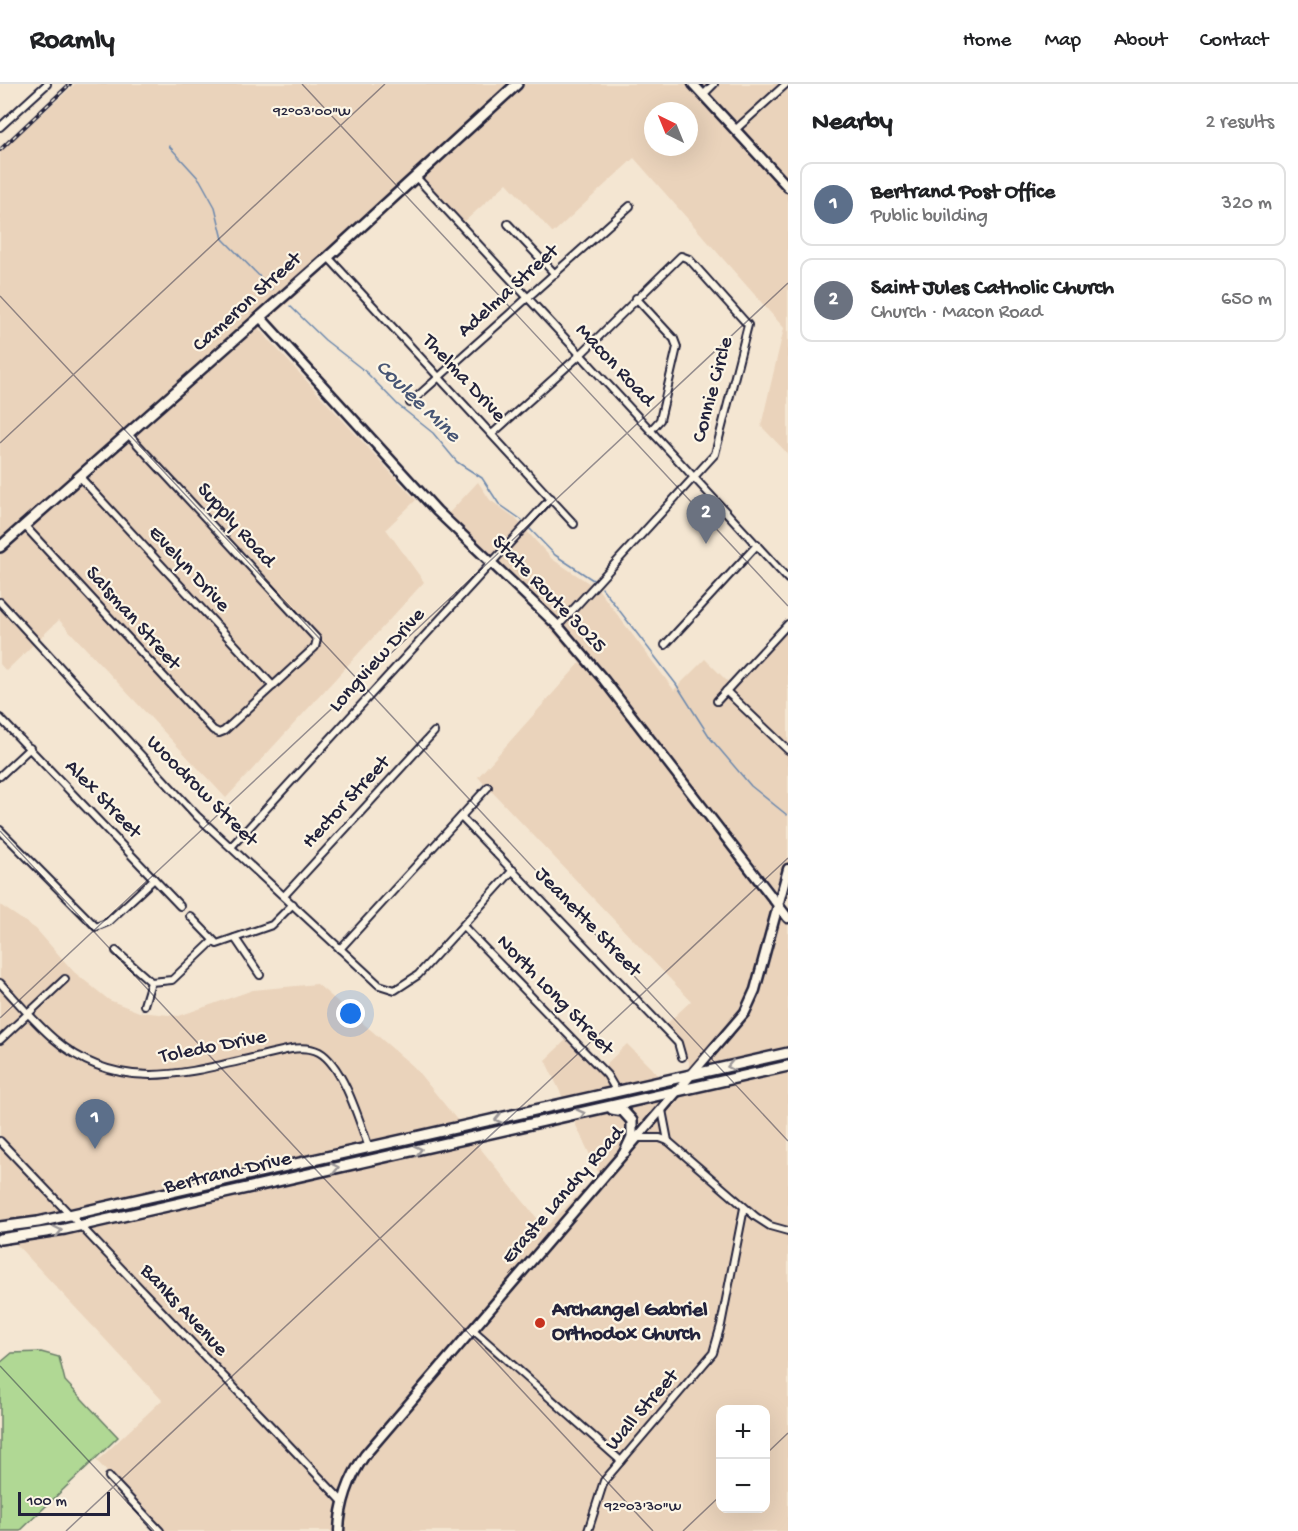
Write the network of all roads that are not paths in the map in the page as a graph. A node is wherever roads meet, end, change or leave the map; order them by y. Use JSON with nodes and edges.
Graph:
{"nodes":[{"id":1,"x":47,"y":84,"type":"edge"},
{"id":2,"x":517,"y":84,"type":"edge"},
{"id":3,"x":693,"y":84,"type":"edge"},
{"id":4,"x":714,"y":84,"type":"edge"},
{"id":5,"x":786,"y":84,"type":"edge"},
{"id":6,"x":703,"y":95,"type":"junction"},
{"id":7,"x":0,"y":128,"type":"edge"},
{"id":8,"x":735,"y":130,"type":"junction"},
{"id":9,"x":416,"y":177,"type":"junction"},
{"id":10,"x":788,"y":187,"type":"edge"},
{"id":11,"x":630,"y":206,"type":"dead end"},
{"id":12,"x":508,"y":224,"type":"dead end"},
{"id":13,"x":328,"y":257,"type":"junction"},
{"id":14,"x":555,"y":274,"type":"junction"},
{"id":15,"x":528,"y":297,"type":"junction"},
{"id":16,"x":636,"y":298,"type":"junction"},
{"id":17,"x":260,"y":318,"type":"junction"},
{"id":18,"x":582,"y":354,"type":"junction"},
{"id":19,"x":438,"y":377,"type":"junction"},
{"id":20,"x":410,"y":403,"type":"dead end"},
{"id":21,"x":651,"y":430,"type":"junction"},
{"id":22,"x":128,"y":434,"type":"junction"},
{"id":23,"x":492,"y":434,"type":"junction"},
{"id":24,"x":79,"y":476,"type":"junction"},
{"id":25,"x":694,"y":477,"type":"junction"},
{"id":26,"x":551,"y":498,"type":"junction"},
{"id":27,"x":574,"y":524,"type":"dead end"},
{"id":28,"x":24,"y":525,"type":"junction"},
{"id":29,"x":757,"y":545,"type":"junction"},
{"id":30,"x":0,"y":547,"type":"edge"},
{"id":31,"x":492,"y":562,"type":"junction"},
{"id":32,"x":788,"y":579,"type":"edge"},
{"id":33,"x":0,"y":602,"type":"edge"},
{"id":34,"x":788,"y":624,"type":"edge"},
{"id":35,"x":558,"y":626,"type":"junction"},
{"id":36,"x":665,"y":645,"type":"dead end"},
{"id":37,"x":273,"y":686,"type":"junction"},
{"id":38,"x":726,"y":691,"type":"junction"},
{"id":39,"x":717,"y":701,"type":"dead end"},
{"id":40,"x":0,"y":718,"type":"edge"},
{"id":41,"x":434,"y":732,"type":"dead end"},
{"id":42,"x":30,"y":748,"type":"junction"},
{"id":43,"x":788,"y":750,"type":"edge"},
{"id":44,"x":0,"y":776,"type":"edge"},
{"id":45,"x":488,"y":787,"type":"dead end"},
{"id":46,"x":461,"y":817,"type":"junction"},
{"id":47,"x":0,"y":830,"type":"edge"},
{"id":48,"x":231,"y":847,"type":"junction"},
{"id":49,"x":788,"y":869,"type":"edge"},
{"id":50,"x":513,"y":870,"type":"junction"},
{"id":51,"x":154,"y":879,"type":"junction"},
{"id":52,"x":284,"y":896,"type":"junction"},
{"id":53,"x":293,"y":904,"type":"junction"},
{"id":54,"x":778,"y":905,"type":"junction"},
{"id":55,"x":180,"y":906,"type":"dead end"},
{"id":56,"x":190,"y":916,"type":"dead end"},
{"id":57,"x":788,"y":918,"type":"edge"},
{"id":58,"x":463,"y":926,"type":"junction"},
{"id":59,"x":235,"y":938,"type":"junction"},
{"id":60,"x":213,"y":941,"type":"junction"},
{"id":61,"x":340,"y":949,"type":"junction"},
{"id":62,"x":116,"y":951,"type":"dead end"},
{"id":63,"x":260,"y":975,"type":"dead end"},
{"id":64,"x":64,"y":979,"type":"dead end"},
{"id":65,"x":151,"y":982,"type":"junction"},
{"id":66,"x":0,"y":983,"type":"edge"},
{"id":67,"x":144,"y":1005,"type":"dead end"},
{"id":68,"x":28,"y":1013,"type":"junction"},
{"id":69,"x":0,"y":1040,"type":"edge"},
{"id":70,"x":788,"y":1053,"type":"edge"},
{"id":71,"x":682,"y":1057,"type":"dead end"},
{"id":72,"x":788,"y":1066,"type":"edge"},
{"id":73,"x":692,"y":1075,"type":"junction"},
{"id":74,"x":678,"y":1090,"type":"junction"},
{"id":75,"x":617,"y":1092,"type":"junction"},
{"id":76,"x":606,"y":1108,"type":"junction"},
{"id":77,"x":662,"y":1110,"type":"junction"},
{"id":78,"x":462,"y":1127,"type":"junction"},
{"id":79,"x":638,"y":1138,"type":"junction"},
{"id":80,"x":463,"y":1140,"type":"junction"},
{"id":81,"x":0,"y":1141,"type":"edge"},
{"id":82,"x":668,"y":1142,"type":"junction"},
{"id":83,"x":369,"y":1148,"type":"junction"},
{"id":84,"x":626,"y":1152,"type":"junction"},
{"id":85,"x":744,"y":1208,"type":"junction"},
{"id":86,"x":70,"y":1215,"type":"junction"},
{"id":87,"x":80,"y":1226,"type":"junction"},
{"id":88,"x":0,"y":1227,"type":"edge"},
{"id":89,"x":788,"y":1231,"type":"edge"},
{"id":90,"x":0,"y":1239,"type":"edge"},
{"id":91,"x":472,"y":1329,"type":"junction"},
{"id":92,"x":621,"y":1461,"type":"junction"},
{"id":93,"x":110,"y":1477,"type":"dead end"},
{"id":94,"x":342,"y":1502,"type":"junction"},
{"id":95,"x":160,"y":1531,"type":"edge"},
{"id":96,"x":339,"y":1531,"type":"edge"},
{"id":97,"x":588,"y":1531,"type":"edge"}],
"edges":[{"from":1,"to":7,"type":"street"},
{"from":2,"to":9,"type":"main road","name":"Cameron Street"},
{"from":3,"to":6,"type":"street"},
{"from":4,"to":6,"type":"street"},
{"from":5,"to":8,"type":"street"},
{"from":6,"to":8,"type":"street"},
{"from":8,"to":10,"type":"street"},
{"from":9,"to":13,"type":"main road","name":"Cameron Street"},
{"from":9,"to":15,"type":"street","name":"Macon Road"},
{"from":11,"to":14,"type":"street","name":"Adelma Street"},
{"from":12,"to":14,"type":"street"},
{"from":13,"to":17,"type":"main road","name":"Cameron Street"},
{"from":13,"to":19,"type":"street","name":"Thelma Drive"},
{"from":14,"to":15,"type":"street","name":"Adelma Street"},
{"from":15,"to":18,"type":"street","name":"Macon Road"},
{"from":15,"to":19,"type":"street","name":"Adelma Street"},
{"from":16,"to":18,"type":"street","name":"Connie Circle"},
{"from":16,"to":21,"type":"street"},
{"from":16,"to":25,"type":"street","name":"Connie Circle"},
{"from":17,"to":22,"type":"main road","name":"Cameron Street"},
{"from":17,"to":31,"type":"street","name":"State Route 3025"},
{"from":18,"to":21,"type":"street","name":"Macon Road"},
{"from":18,"to":23,"type":"street","name":"Connie Circle"},
{"from":19,"to":20,"type":"street","name":"Adelma Street"},
{"from":19,"to":23,"type":"street","name":"Thelma Drive"},
{"from":21,"to":25,"type":"street","name":"Macon Road"},
{"from":22,"to":24,"type":"main road","name":"Cameron Street"},
{"from":22,"to":37,"type":"street","name":"Supply Road"},
{"from":23,"to":26,"type":"street","name":"Thelma Drive"},
{"from":24,"to":28,"type":"main road","name":"Cameron Street"},
{"from":24,"to":37,"type":"street","name":"Evelyn Drive"},
{"from":25,"to":29,"type":"street","name":"Macon Road"},
{"from":25,"to":35,"type":"street"},
{"from":26,"to":27,"type":"street","name":"Thelma Drive"},
{"from":26,"to":31,"type":"street","name":"Longview Drive"},
{"from":28,"to":30,"type":"main road","name":"Cameron Street"},
{"from":28,"to":37,"type":"street","name":"Salsman Street"},
{"from":29,"to":32,"type":"street","name":"Macon Road"},
{"from":29,"to":36,"type":"street"},
{"from":31,"to":35,"type":"street","name":"State Route 3025"},
{"from":31,"to":48,"type":"street","name":"Longview Drive"},
{"from":33,"to":48,"type":"street","name":"Woodrow Street"},
{"from":34,"to":38,"type":"street"},
{"from":35,"to":54,"type":"street","name":"State Route 3025"},
{"from":38,"to":39,"type":"street"},
{"from":38,"to":43,"type":"street"},
{"from":40,"to":42,"type":"street","name":"Alex Street"},
{"from":41,"to":52,"type":"street","name":"Hector Street"},
{"from":42,"to":44,"type":"street"},
{"from":42,"to":51,"type":"street","name":"Alex Street"},
{"from":45,"to":46,"type":"street"},
{"from":46,"to":50,"type":"street","name":"Jeanette Street"},
{"from":46,"to":61,"type":"street"},
{"from":47,"to":51,"type":"street"},
{"from":48,"to":52,"type":"street","name":"Woodrow Street"},
{"from":49,"to":54,"type":"street","name":"Eraste Landry Road"},
{"from":50,"to":58,"type":"street"},
{"from":50,"to":71,"type":"street","name":"Jeanette Street"},
{"from":51,"to":55,"type":"street","name":"Alex Street"},
{"from":52,"to":53,"type":"street","name":"Woodrow Street"},
{"from":53,"to":59,"type":"street"},
{"from":53,"to":61,"type":"street","name":"Woodrow Street"},
{"from":54,"to":57,"type":"street","name":"State Route 3025"},
{"from":54,"to":73,"type":"street","name":"Eraste Landry Road"},
{"from":56,"to":60,"type":"street"},
{"from":58,"to":61,"type":"street","name":"Woodrow Street"},
{"from":58,"to":75,"type":"street","name":"North Long Street"},
{"from":59,"to":60,"type":"street"},
{"from":59,"to":63,"type":"street"},
{"from":60,"to":65,"type":"street"},
{"from":62,"to":65,"type":"street"},
{"from":64,"to":68,"type":"street"},
{"from":65,"to":67,"type":"street"},
{"from":66,"to":68,"type":"street","name":"Toledo Drive"},
{"from":68,"to":69,"type":"street"},
{"from":68,"to":83,"type":"street","name":"Toledo Drive"},
{"from":70,"to":73,"type":"main road","name":"Bertrand Drive","one_way":true},
{"from":72,"to":74,"type":"main road","name":"Bertrand Drive"},
{"from":73,"to":74,"type":"street","name":"Eraste Landry Road"},
{"from":73,"to":75,"type":"main road","name":"Bertrand Drive"},
{"from":74,"to":76,"type":"main road","name":"Bertrand Drive"},
{"from":74,"to":77,"type":"street","name":"Eraste Landry Road"},
{"from":75,"to":78,"type":"main road","name":"Bertrand Drive","one_way":true},
{"from":80,"to":76,"type":"main road","name":"Bertrand Drive","one_way":true},
{"from":76,"to":84,"type":"main road"},
{"from":77,"to":79,"type":"street","name":"Eraste Landry Road"},
{"from":77,"to":82,"type":"street"},
{"from":78,"to":80,"type":"street"},
{"from":78,"to":83,"type":"main road","name":"Bertrand Drive"},
{"from":79,"to":82,"type":"street"},
{"from":79,"to":84,"type":"street","name":"Eraste Landry Road"},
{"from":87,"to":80,"type":"main road","name":"Bertrand Drive","one_way":true},
{"from":81,"to":86,"type":"street","name":"Banks Avenue"},
{"from":82,"to":85,"type":"street"},
{"from":83,"to":86,"type":"main road","name":"Bertrand Drive"},
{"from":84,"to":91,"type":"street","name":"Eraste Landry Road"},
{"from":85,"to":89,"type":"street"},
{"from":85,"to":92,"type":"street","name":"Wall Street"},
{"from":86,"to":87,"type":"street","name":"Banks Avenue"},
{"from":86,"to":88,"type":"main road","name":"Bertrand Drive"},
{"from":90,"to":87,"type":"main road","name":"Bertrand Drive","one_way":true},
{"from":87,"to":94,"type":"street","name":"Banks Avenue"},
{"from":91,"to":92,"type":"street"},
{"from":91,"to":94,"type":"street","name":"Eraste Landry Road"},
{"from":92,"to":97,"type":"street","name":"Wall Street"},
{"from":93,"to":95,"type":"street"},
{"from":94,"to":96,"type":"street","name":"Eraste Landry Road"}]}
